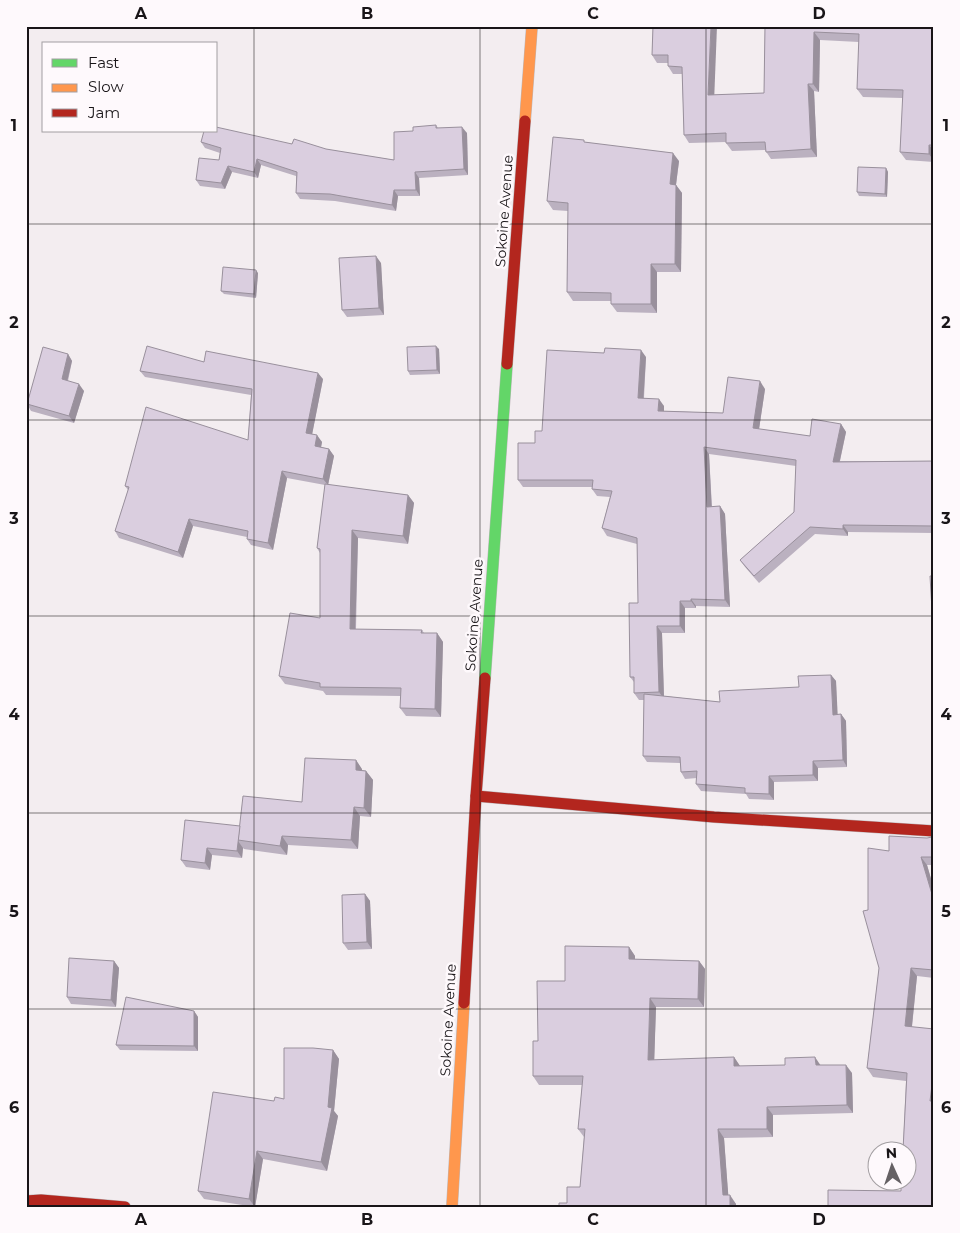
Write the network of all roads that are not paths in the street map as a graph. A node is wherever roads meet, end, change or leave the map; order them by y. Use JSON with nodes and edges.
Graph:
{"nodes":[{"id":1,"x":532,"y":26,"type":"edge"},
{"id":2,"x":476,"y":796,"type":"junction"},
{"id":3,"x":934,"y":831,"type":"edge"},
{"id":4,"x":26,"y":1201,"type":"edge"},
{"id":5,"x":125,"y":1207,"type":"edge"},
{"id":6,"x":452,"y":1207,"type":"edge"}],
"edges":[{"from":1,"to":2,"type":"street","name":"Sokoine Avenue"},
{"from":2,"to":3,"type":"street"},
{"from":2,"to":6,"type":"street","name":"Sokoine Avenue"},
{"from":4,"to":5,"type":"street"}]}
